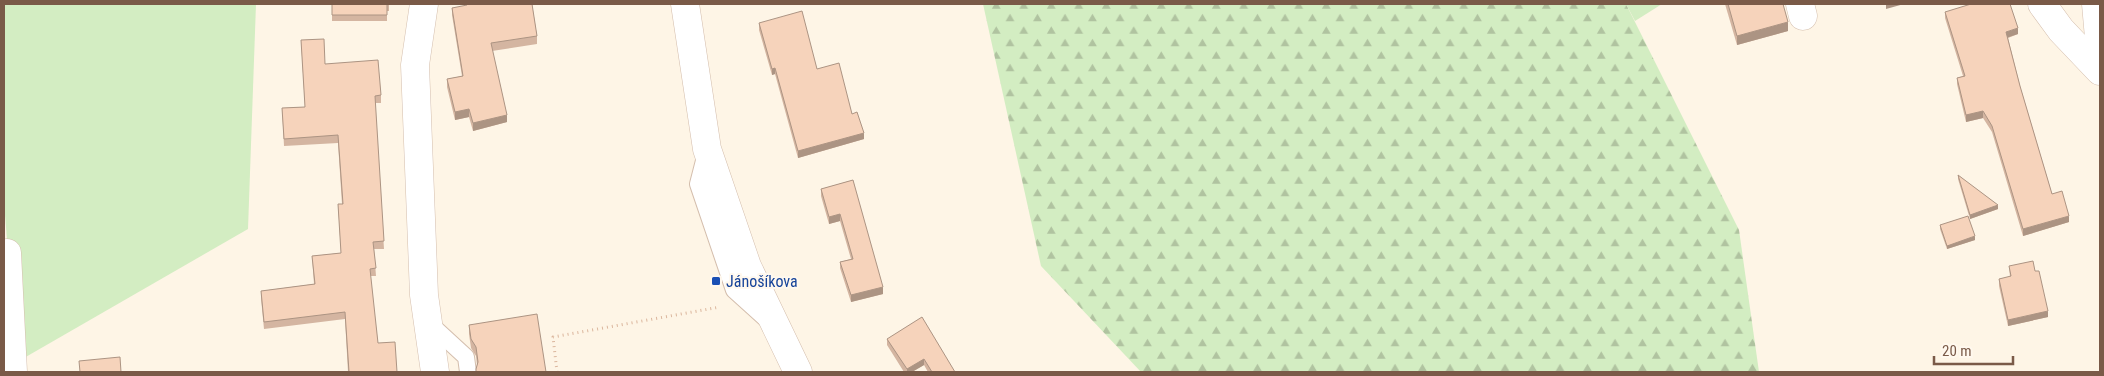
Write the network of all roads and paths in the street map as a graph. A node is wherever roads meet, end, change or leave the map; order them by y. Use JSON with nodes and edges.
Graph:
{"nodes":[{"id":1,"x":424,"y":4,"type":"edge"},
{"id":2,"x":685,"y":4,"type":"edge"},
{"id":3,"x":2042,"y":4,"type":"edge"},
{"id":4,"x":2096,"y":4,"type":"edge"},
{"id":5,"x":2100,"y":49,"type":"edge"},
{"id":6,"x":2100,"y":71,"type":"edge"},
{"id":7,"x":8,"y":253,"type":"dead end"},
{"id":8,"x":722,"y":307,"type":"dead end"},
{"id":9,"x":427,"y":321,"type":"junction"},
{"id":10,"x":13,"y":372,"type":"edge"},
{"id":11,"x":435,"y":372,"type":"edge"},
{"id":12,"x":468,"y":372,"type":"edge"},
{"id":13,"x":558,"y":372,"type":"edge"},
{"id":14,"x":798,"y":372,"type":"edge"}],
"edges":[{"from":1,"to":9,"type":"street"},
{"from":2,"to":14,"type":"street"},
{"from":3,"to":6,"type":"street"},
{"from":4,"to":5,"type":"street"},
{"from":7,"to":10,"type":"street"},
{"from":8,"to":13,"type":"path"},
{"from":9,"to":11,"type":"street"},
{"from":9,"to":12,"type":"lane"}]}
